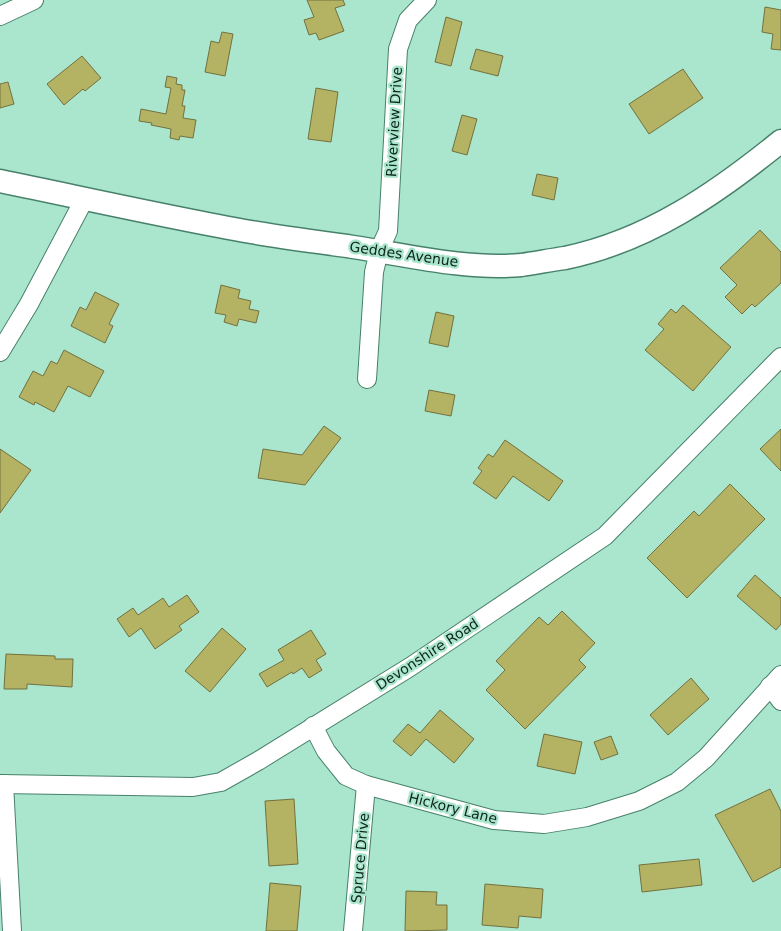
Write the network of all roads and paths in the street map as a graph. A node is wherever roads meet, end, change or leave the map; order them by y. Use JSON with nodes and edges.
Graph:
{"nodes":[{"id":1,"x":34,"y":0,"type":"edge"},
{"id":2,"x":427,"y":0,"type":"edge"},
{"id":3,"x":0,"y":16,"type":"edge"},
{"id":4,"x":781,"y":141,"type":"edge"},
{"id":5,"x":0,"y":181,"type":"edge"},
{"id":6,"x":85,"y":198,"type":"junction"},
{"id":7,"x":379,"y":251,"type":"junction"},
{"id":8,"x":0,"y":352,"type":"edge"},
{"id":9,"x":781,"y":357,"type":"edge"},
{"id":10,"x":367,"y":379,"type":"dead end"},
{"id":11,"x":776,"y":680,"type":"edge"},
{"id":12,"x":781,"y":701,"type":"edge"},
{"id":13,"x":313,"y":726,"type":"junction"},
{"id":14,"x":2,"y":784,"type":"edge"},
{"id":15,"x":366,"y":785,"type":"junction"},
{"id":16,"x":12,"y":931,"type":"edge"},
{"id":17,"x":353,"y":931,"type":"edge"}],
"edges":[{"from":1,"to":3,"type":"street"},
{"from":2,"to":7,"type":"street","name":"Riverview Drive"},
{"from":4,"to":7,"type":"main road","name":"Geddes Avenue"},
{"from":5,"to":6,"type":"main road","name":"Geddes Avenue"},
{"from":6,"to":7,"type":"main road","name":"Geddes Avenue"},
{"from":6,"to":8,"type":"street"},
{"from":7,"to":10,"type":"street","name":"Riverview Drive"},
{"from":9,"to":13,"type":"street","name":"Devonshire Road"},
{"from":11,"to":12,"type":"street"},
{"from":11,"to":15,"type":"street","name":"Hickory Lane"},
{"from":13,"to":14,"type":"street","name":"Devonshire Road"},
{"from":13,"to":15,"type":"street","name":"Hickory Lane"},
{"from":14,"to":16,"type":"street"},
{"from":15,"to":17,"type":"street","name":"Spruce Drive"}]}
